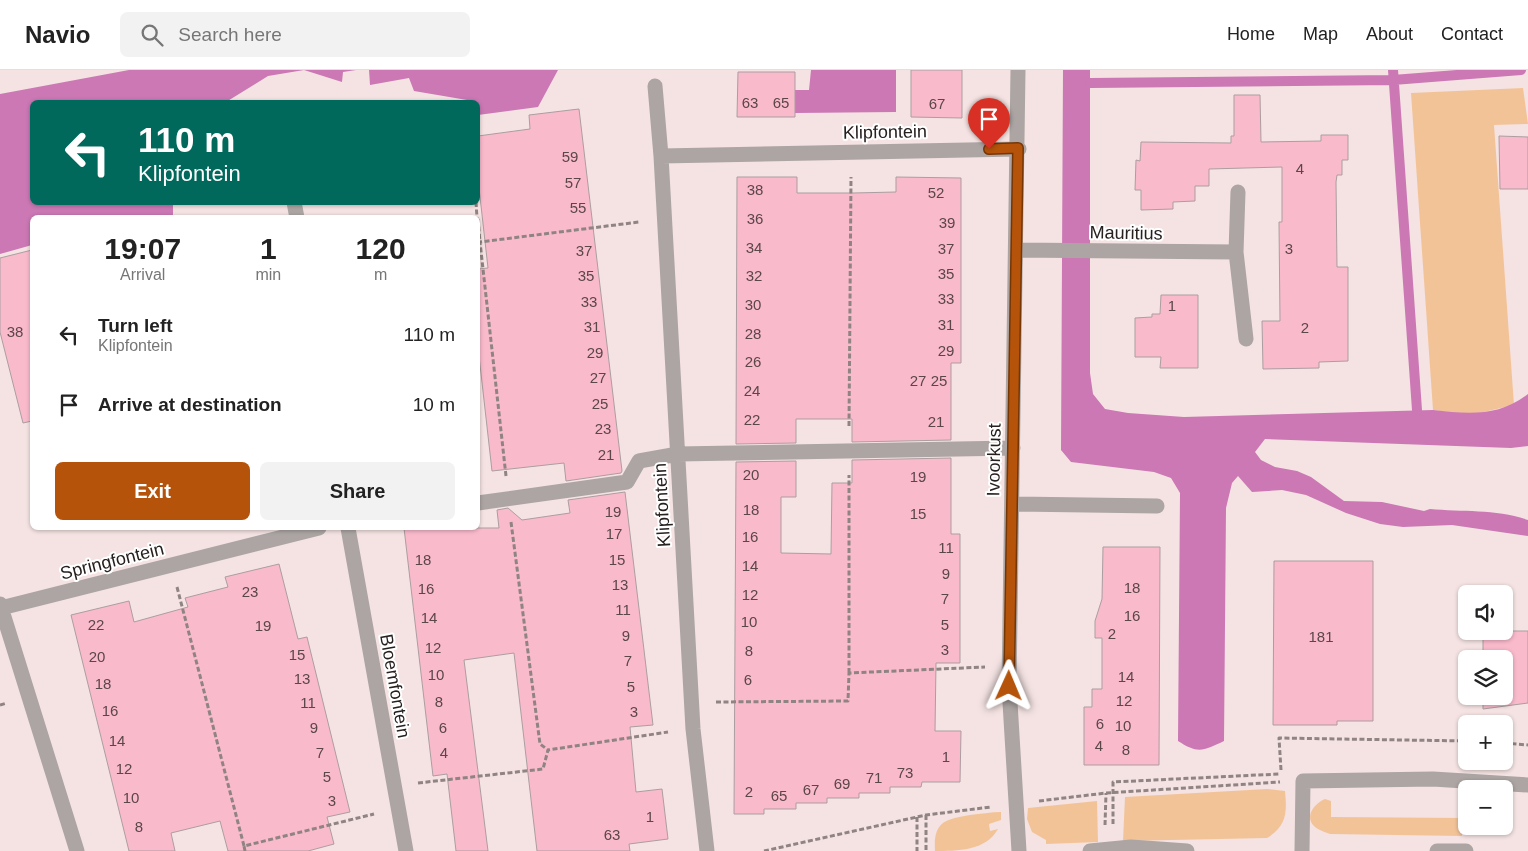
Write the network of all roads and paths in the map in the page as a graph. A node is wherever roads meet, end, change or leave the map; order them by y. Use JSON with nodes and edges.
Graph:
{"nodes":[{"id":1,"x":1018,"y":70,"type":"edge"},
{"id":2,"x":655,"y":86,"type":"dead end"},
{"id":3,"x":1018,"y":148,"type":"junction"},
{"id":4,"x":851,"y":152,"type":"junction"},
{"id":5,"x":661,"y":156,"type":"junction"},
{"id":6,"x":1238,"y":192,"type":"dead end"},
{"id":7,"x":664,"y":219,"type":"junction"},
{"id":8,"x":480,"y":242,"type":"joint"},
{"id":9,"x":1016,"y":250,"type":"junction"},
{"id":10,"x":1236,"y":252,"type":"junction"},
{"id":11,"x":1246,"y":339,"type":"dead end"},
{"id":12,"x":1012,"y":448,"type":"junction"},
{"id":13,"x":848,"y":450,"type":"junction"},
{"id":14,"x":678,"y":454,"type":"junction"},
{"id":15,"x":508,"y":499,"type":"junction"},
{"id":16,"x":480,"y":503,"type":"edge"},
{"id":17,"x":1012,"y":504,"type":"junction"},
{"id":18,"x":1157,"y":506,"type":"dead end"},
{"id":19,"x":311,"y":530,"type":"edge"},
{"id":20,"x":348,"y":530,"type":"edge"},
{"id":21,"x":172,"y":565,"type":"junction"},
{"id":22,"x":1,"y":606,"type":"edge"},
{"id":23,"x":1009,"y":666,"type":"junction"},
{"id":24,"x":848,"y":673,"type":"junction"},
{"id":25,"x":693,"y":702,"type":"junction"},
{"id":26,"x":693,"y":729,"type":"junction"},
{"id":27,"x":1458,"y":741,"type":"edge"},
{"id":28,"x":1513,"y":744,"type":"edge"},
{"id":29,"x":1528,"y":745,"type":"edge"},
{"id":30,"x":548,"y":750,"type":"junction"},
{"id":31,"x":1528,"y":785,"type":"edge"},
{"id":32,"x":393,"y":786,"type":"junction"},
{"id":33,"x":1112,"y":792,"type":"dead end"},
{"id":34,"x":1106,"y":793,"type":"dead end"},
{"id":35,"x":398,"y":808,"type":"junction"},
{"id":36,"x":926,"y":815,"type":"dead end"},
{"id":37,"x":917,"y":818,"type":"dead end"},
{"id":38,"x":244,"y":846,"type":"junction"},
{"id":39,"x":1105,"y":850,"type":"edge"},
{"id":40,"x":77,"y":851,"type":"edge"},
{"id":41,"x":245,"y":851,"type":"edge"},
{"id":42,"x":406,"y":851,"type":"edge"},
{"id":43,"x":708,"y":851,"type":"edge"},
{"id":44,"x":917,"y":851,"type":"edge"},
{"id":45,"x":926,"y":851,"type":"edge"},
{"id":46,"x":1019,"y":851,"type":"edge"},
{"id":47,"x":1090,"y":851,"type":"edge"},
{"id":48,"x":1187,"y":851,"type":"edge"},
{"id":49,"x":1302,"y":851,"type":"edge"},
{"id":50,"x":1437,"y":851,"type":"edge"},
{"id":51,"x":1466,"y":851,"type":"edge"}],
"edges":[{"from":1,"to":3,"type":"street","name":"Ivoorkust"},
{"from":2,"to":5,"type":"street","name":"Klipfontein"},
{"from":3,"to":4,"type":"street","name":"Klipfontein"},
{"from":3,"to":9,"type":"street","name":"Ivoorkust"},
{"from":4,"to":5,"type":"street","name":"Klipfontein"},
{"from":4,"to":13,"type":"path"},
{"from":5,"to":7,"type":"street","name":"Klipfontein"},
{"from":6,"to":10,"type":"street"},
{"from":7,"to":8,"type":"path"},
{"from":7,"to":14,"type":"street","name":"Klipfontein"},
{"from":8,"to":15,"type":"path"},
{"from":9,"to":10,"type":"street","name":"Mauritius"},
{"from":9,"to":12,"type":"street","name":"Ivoorkust"},
{"from":10,"to":11,"type":"street"},
{"from":12,"to":13,"type":"street"},
{"from":12,"to":17,"type":"street","name":"Ivoorkust"},
{"from":13,"to":14,"type":"street"},
{"from":13,"to":24,"type":"path"},
{"from":14,"to":15,"type":"street"},
{"from":14,"to":25,"type":"street","name":"Klipfontein"},
{"from":15,"to":16,"type":"street"},
{"from":15,"to":30,"type":"path"},
{"from":17,"to":18,"type":"street"},
{"from":17,"to":23,"type":"street","name":"Ivoorkust"},
{"from":19,"to":21,"type":"street","name":"Springfontein"},
{"from":20,"to":32,"type":"street","name":"Bloemfontein"},
{"from":21,"to":22,"type":"street","name":"Springfontein"},
{"from":21,"to":38,"type":"path"},
{"from":22,"to":40,"type":"street","name":"Springfontein"},
{"from":23,"to":24,"type":"path"},
{"from":23,"to":46,"type":"street","name":"Ivoorkust"},
{"from":24,"to":25,"type":"path"},
{"from":25,"to":26,"type":"street","name":"Klipfontein"},
{"from":26,"to":30,"type":"path"},
{"from":26,"to":43,"type":"street","name":"Klipfontein"},
{"from":27,"to":33,"type":"path"},
{"from":28,"to":29,"type":"path"},
{"from":30,"to":32,"type":"path"},
{"from":31,"to":49,"type":"street"},
{"from":32,"to":35,"type":"street","name":"Bloemfontein"},
{"from":34,"to":39,"type":"path"},
{"from":35,"to":38,"type":"path"},
{"from":35,"to":42,"type":"street","name":"Bloemfontein"},
{"from":36,"to":45,"type":"path"},
{"from":37,"to":44,"type":"path"},
{"from":38,"to":41,"type":"path"},
{"from":39,"to":47,"type":"street"},
{"from":39,"to":48,"type":"street"},
{"from":50,"to":51,"type":"street"}]}
